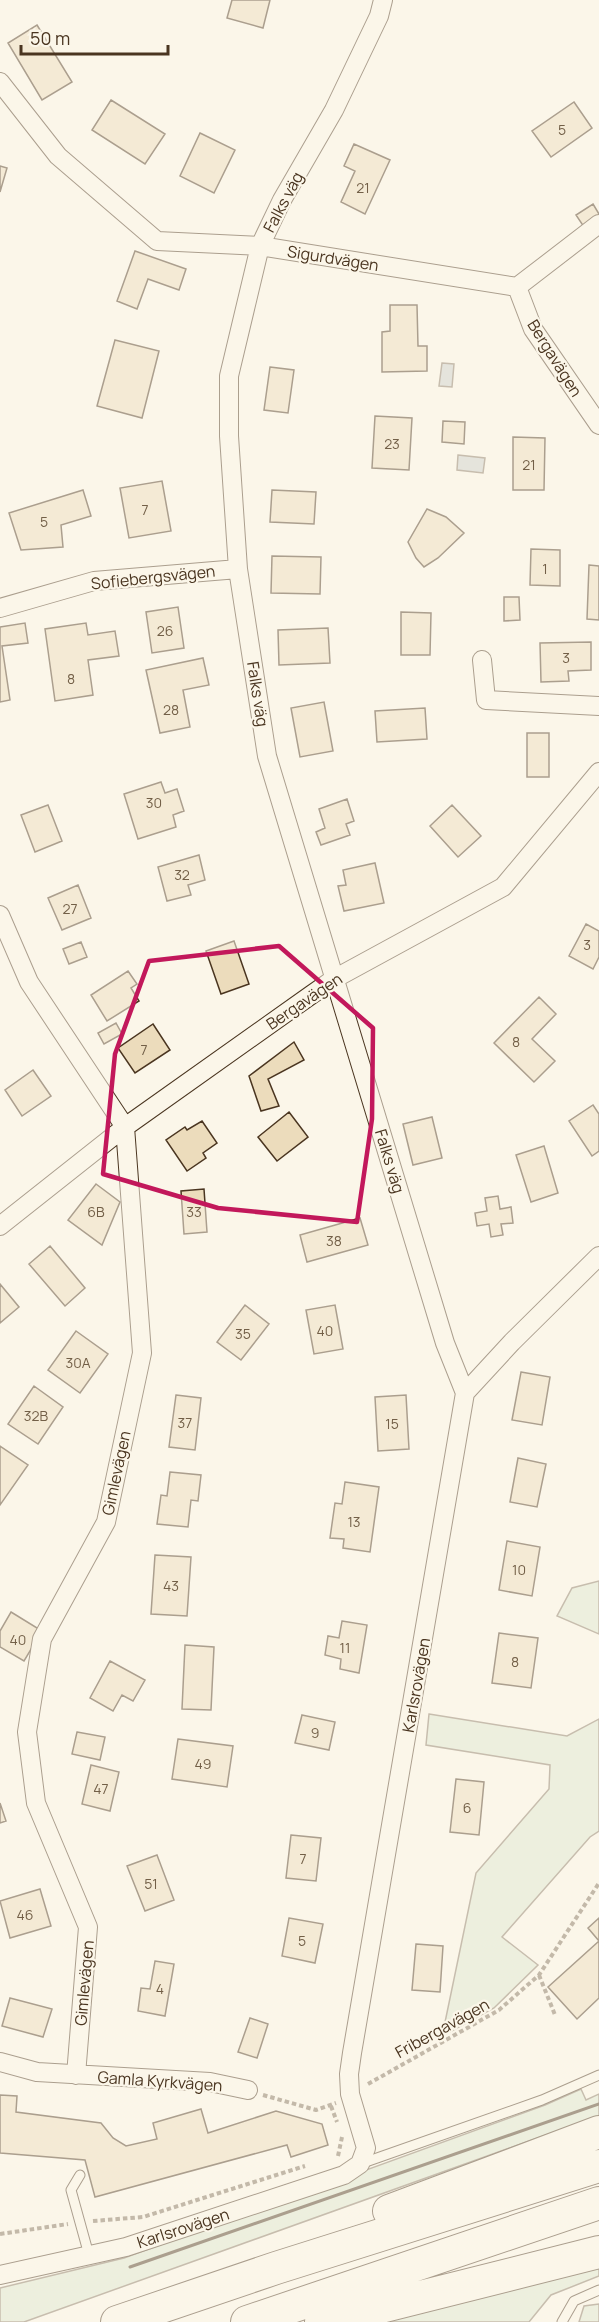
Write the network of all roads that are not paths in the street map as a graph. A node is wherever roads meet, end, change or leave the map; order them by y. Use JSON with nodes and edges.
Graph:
{"nodes":[{"id":1,"x":383,"y":0,"type":"edge"},
{"id":2,"x":0,"y":82,"type":"edge"},
{"id":3,"x":599,"y":224,"type":"edge"},
{"id":4,"x":260,"y":246,"type":"junction"},
{"id":5,"x":517,"y":287,"type":"junction"},
{"id":6,"x":599,"y":425,"type":"edge"},
{"id":7,"x":238,"y":569,"type":"junction"},
{"id":8,"x":0,"y":608,"type":"edge"},
{"id":9,"x":482,"y":660,"type":"dead end"},
{"id":10,"x":599,"y":706,"type":"edge"},
{"id":11,"x":599,"y":772,"type":"edge"},
{"id":12,"x":0,"y":915,"type":"edge"},
{"id":13,"x":334,"y":979,"type":"junction"},
{"id":14,"x":125,"y":1127,"type":"junction"},
{"id":15,"x":0,"y":1226,"type":"edge"},
{"id":16,"x":599,"y":1256,"type":"edge"},
{"id":17,"x":465,"y":1393,"type":"junction"},
{"id":18,"x":0,"y":2062,"type":"edge"},
{"id":19,"x":76,"y":2075,"type":"junction"},
{"id":20,"x":599,"y":2075,"type":"edge"},
{"id":21,"x":248,"y":2090,"type":"road end"},
{"id":22,"x":599,"y":2132,"type":"edge"},
{"id":23,"x":360,"y":2164,"type":"junction"},
{"id":24,"x":599,"y":2166,"type":"edge"},
{"id":25,"x":80,"y":2175,"type":"dead end"},
{"id":26,"x":599,"y":2203,"type":"edge"},
{"id":27,"x":599,"y":2252,"type":"edge"},
{"id":28,"x":89,"y":2255,"type":"junction"},
{"id":29,"x":276,"y":2268,"type":"junction"},
{"id":30,"x":0,"y":2275,"type":"edge"},
{"id":31,"x":599,"y":2290,"type":"edge"},
{"id":32,"x":117,"y":2322,"type":"edge"},
{"id":33,"x":247,"y":2322,"type":"edge"},
{"id":34,"x":321,"y":2322,"type":"edge"},
{"id":35,"x":562,"y":2322,"type":"edge"}],
"edges":[{"from":1,"to":4,"type":"street","name":"Falks väg"},
{"from":2,"to":4,"type":"street","name":"Sigurdvägen"},
{"from":3,"to":5,"type":"street"},
{"from":4,"to":5,"type":"street","name":"Sigurdvägen"},
{"from":4,"to":7,"type":"street","name":"Falks väg"},
{"from":5,"to":6,"type":"street","name":"Bergavägen"},
{"from":7,"to":8,"type":"street","name":"Sofiebergsvägen"},
{"from":7,"to":13,"type":"street","name":"Falks väg"},
{"from":9,"to":10,"type":"street"},
{"from":11,"to":13,"type":"street","name":"Bergavägen"},
{"from":12,"to":14,"type":"street","name":"Gimlevägen"},
{"from":13,"to":14,"type":"street","name":"Bergavägen"},
{"from":13,"to":17,"type":"street","name":"Falks väg"},
{"from":14,"to":15,"type":"street","name":"Bergavägen"},
{"from":14,"to":19,"type":"street","name":"Gimlevägen"},
{"from":16,"to":17,"type":"street"},
{"from":17,"to":23,"type":"street","name":"Karlsrovägen"},
{"from":18,"to":19,"type":"street","name":"Gamla Kyrkvägen"},
{"from":19,"to":21,"type":"street","name":"Gamla Kyrkvägen"},
{"from":20,"to":23,"type":"lane","name":"Karlsrovägen"},
{"from":22,"to":29,"type":"highway"},
{"from":23,"to":28,"type":"street","name":"Karlsrovägen"},
{"from":24,"to":29,"type":"highway"},
{"from":25,"to":28,"type":"lane"},
{"from":26,"to":33,"type":"highway"},
{"from":27,"to":34,"type":"highway"},
{"from":28,"to":30,"type":"street","name":"Karlsrovägen"},
{"from":29,"to":32,"type":"highway"},
{"from":31,"to":35,"type":"lane"}]}
